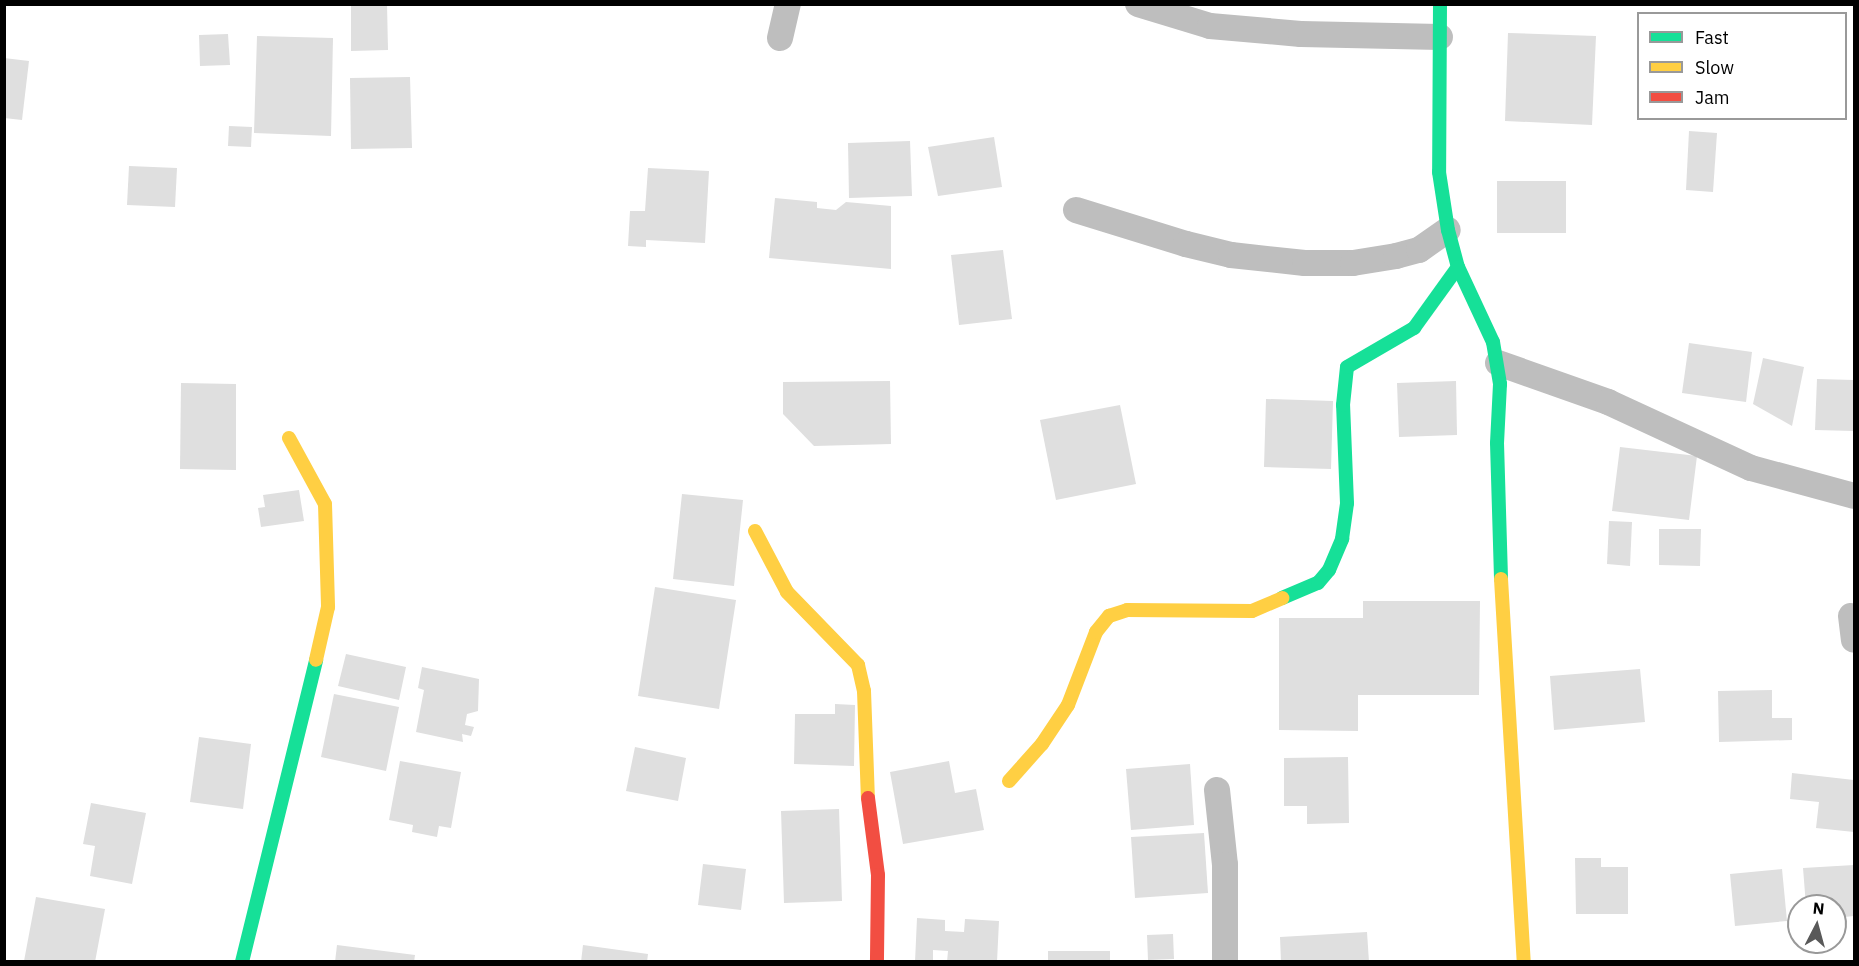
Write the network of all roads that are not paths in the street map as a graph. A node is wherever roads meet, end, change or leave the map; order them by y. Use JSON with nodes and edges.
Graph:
{"nodes":[{"id":1,"x":788,"y":4,"type":"edge"},
{"id":2,"x":1138,"y":4,"type":"edge"},
{"id":3,"x":1440,"y":4,"type":"edge"},
{"id":4,"x":1440,"y":36,"type":"junction"},
{"id":5,"x":780,"y":38,"type":"dead end"},
{"id":6,"x":1076,"y":210,"type":"dead end"},
{"id":7,"x":1448,"y":230,"type":"junction"},
{"id":8,"x":1458,"y":267,"type":"junction"},
{"id":9,"x":1498,"y":363,"type":"junction"},
{"id":10,"x":289,"y":438,"type":"dead end"},
{"id":11,"x":1854,"y":495,"type":"edge"},
{"id":12,"x":755,"y":531,"type":"dead end"},
{"id":13,"x":1010,"y":781,"type":"dead end"},
{"id":14,"x":1217,"y":790,"type":"dead end"},
{"id":15,"x":242,"y":962,"type":"edge"},
{"id":16,"x":877,"y":962,"type":"edge"},
{"id":17,"x":1225,"y":962,"type":"edge"},
{"id":18,"x":1524,"y":962,"type":"edge"}],
"edges":[{"from":1,"to":5,"type":"street"},
{"from":2,"to":4,"type":"street"},
{"from":3,"to":4,"type":"street"},
{"from":4,"to":7,"type":"street"},
{"from":6,"to":7,"type":"street"},
{"from":7,"to":8,"type":"street"},
{"from":8,"to":9,"type":"street"},
{"from":8,"to":13,"type":"street"},
{"from":9,"to":11,"type":"street"},
{"from":9,"to":18,"type":"street"},
{"from":10,"to":15,"type":"street"},
{"from":12,"to":16,"type":"street"},
{"from":14,"to":17,"type":"street"}]}
